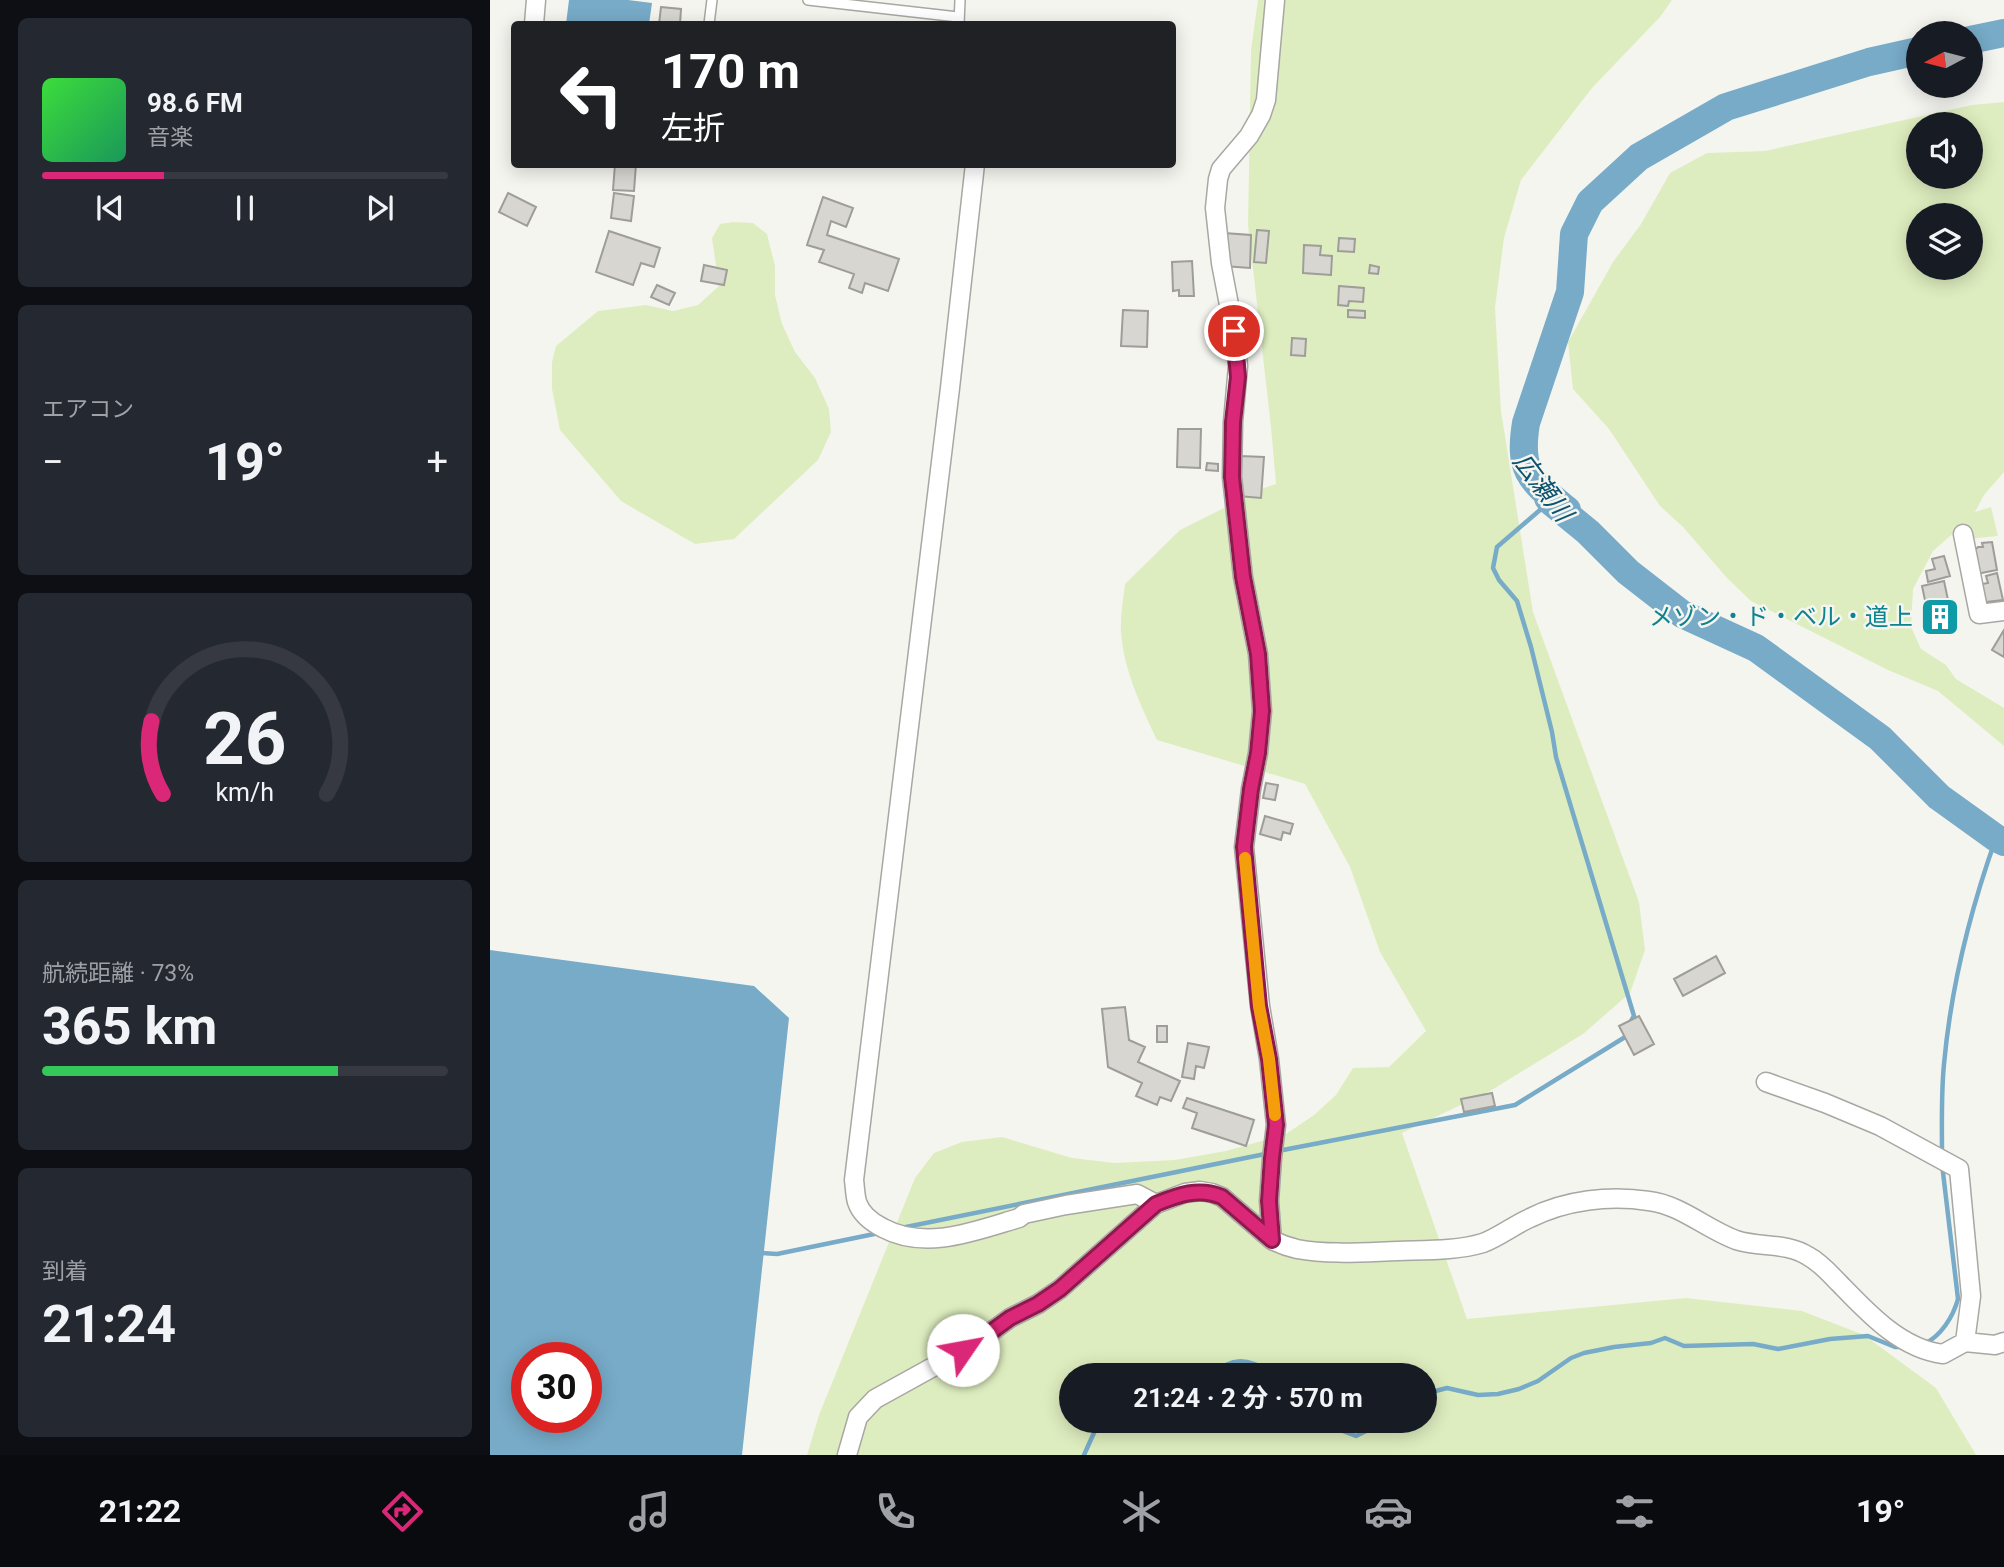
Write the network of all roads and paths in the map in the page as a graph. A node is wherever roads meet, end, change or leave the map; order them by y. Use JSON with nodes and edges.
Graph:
{"nodes":[{"id":1,"x":536,"y":0,"type":"edge"},
{"id":2,"x":712,"y":0,"type":"edge"},
{"id":3,"x":808,"y":0,"type":"edge"},
{"id":4,"x":960,"y":0,"type":"edge"},
{"id":5,"x":1275,"y":0,"type":"edge"},
{"id":6,"x":836,"y":2,"type":"edge"},
{"id":7,"x":534,"y":21,"type":"edge"},
{"id":8,"x":709,"y":21,"type":"edge"},
{"id":9,"x":959,"y":21,"type":"edge"},
{"id":10,"x":975,"y":168,"type":"edge"},
{"id":11,"x":1963,"y":534,"type":"dead end"},
{"id":12,"x":2004,"y":611,"type":"edge"},
{"id":13,"x":1766,"y":1082,"type":"dead end"},
{"id":14,"x":1156,"y":1204,"type":"junction"},
{"id":15,"x":1272,"y":1240,"type":"junction"},
{"id":16,"x":1965,"y":1342,"type":"junction"},
{"id":17,"x":2004,"y":1342,"type":"edge"},
{"id":18,"x":847,"y":1455,"type":"edge"}],
"edges":[{"from":1,"to":7,"type":"street"},
{"from":2,"to":8,"type":"lane"},
{"from":3,"to":6,"type":"lane"},
{"from":4,"to":9,"type":"lane"},
{"from":5,"to":15,"type":"street"},
{"from":6,"to":9,"type":"lane"},
{"from":10,"to":14,"type":"street"},
{"from":11,"to":12,"type":"street"},
{"from":13,"to":16,"type":"street"},
{"from":14,"to":15,"type":"street"},
{"from":14,"to":18,"type":"street"},
{"from":15,"to":16,"type":"street"},
{"from":16,"to":17,"type":"street"}]}
